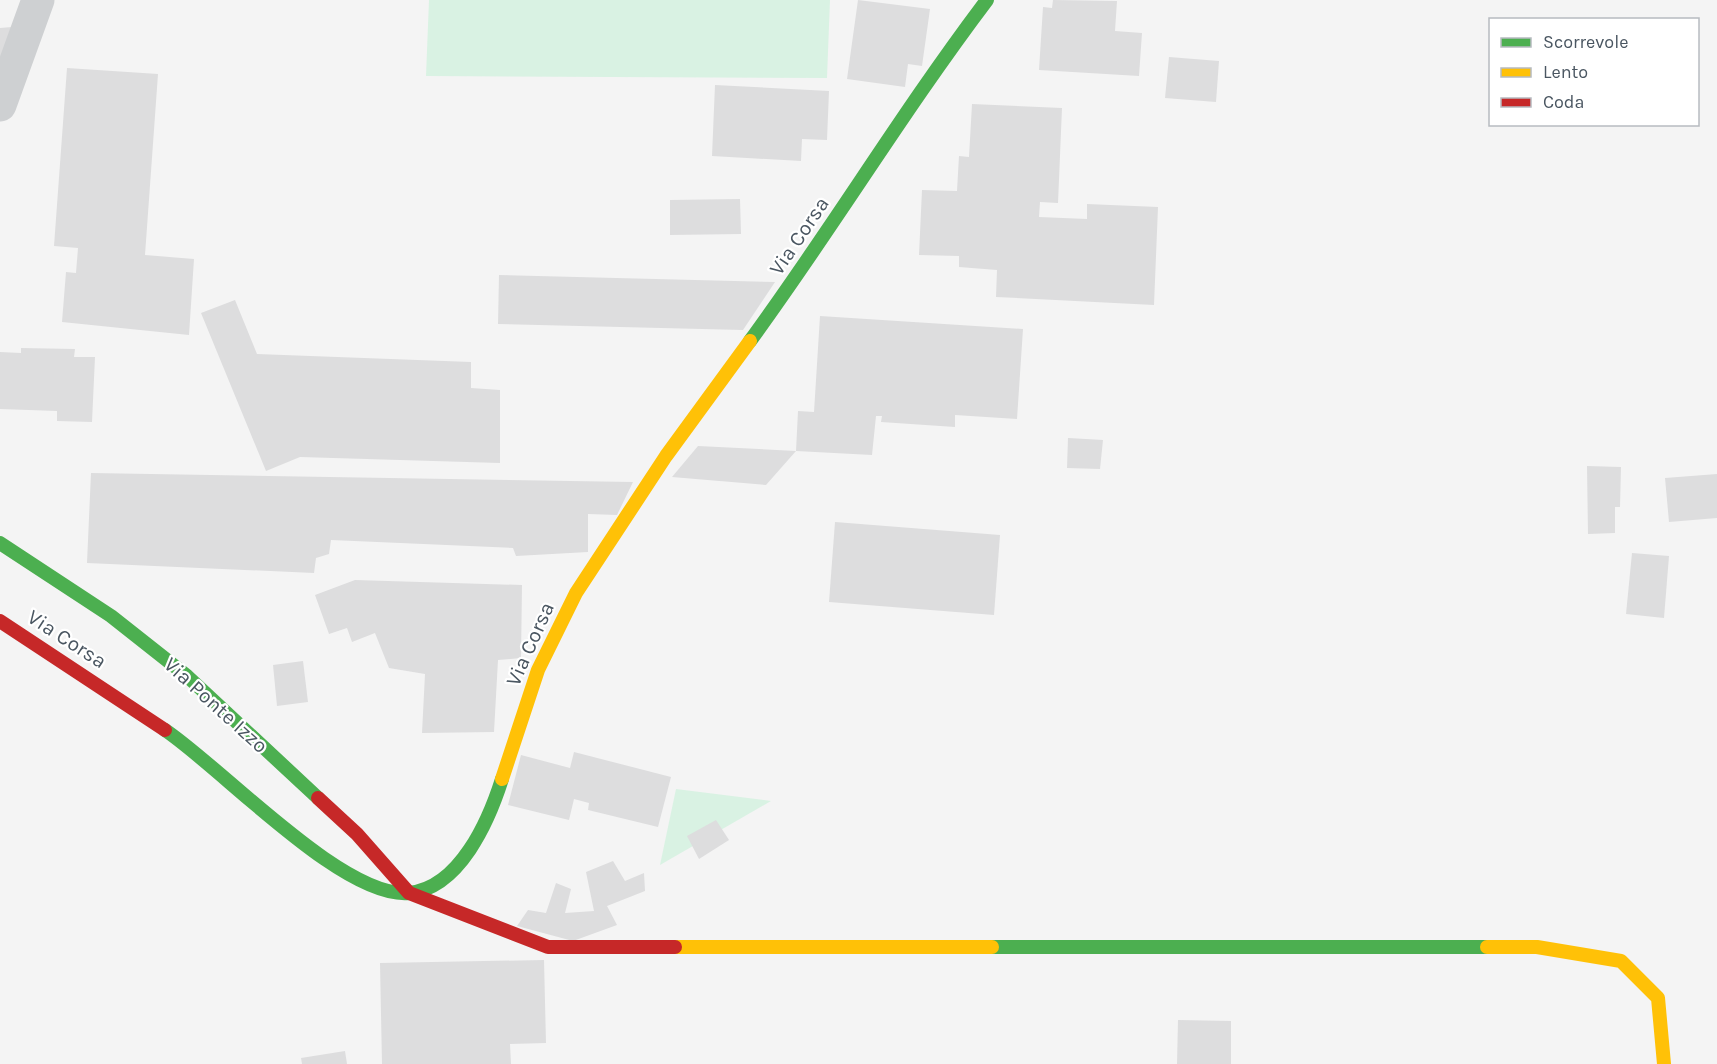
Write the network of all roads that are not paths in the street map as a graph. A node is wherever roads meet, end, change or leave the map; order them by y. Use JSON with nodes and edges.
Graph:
{"nodes":[{"id":1,"x":38,"y":0,"type":"edge"},
{"id":2,"x":987,"y":0,"type":"edge"},
{"id":3,"x":0,"y":105,"type":"edge"},
{"id":4,"x":0,"y":543,"type":"edge"},
{"id":5,"x":0,"y":621,"type":"edge"},
{"id":6,"x":409,"y":893,"type":"junction"},
{"id":7,"x":1664,"y":1064,"type":"edge"}],
"edges":[{"from":1,"to":3,"type":"street"},
{"from":2,"to":6,"type":"street","name":"Via Corsa"},
{"from":4,"to":6,"type":"street","name":"Via Ponte Izzo"},
{"from":5,"to":6,"type":"street","name":"Via Corsa"},
{"from":6,"to":7,"type":"street"}]}
